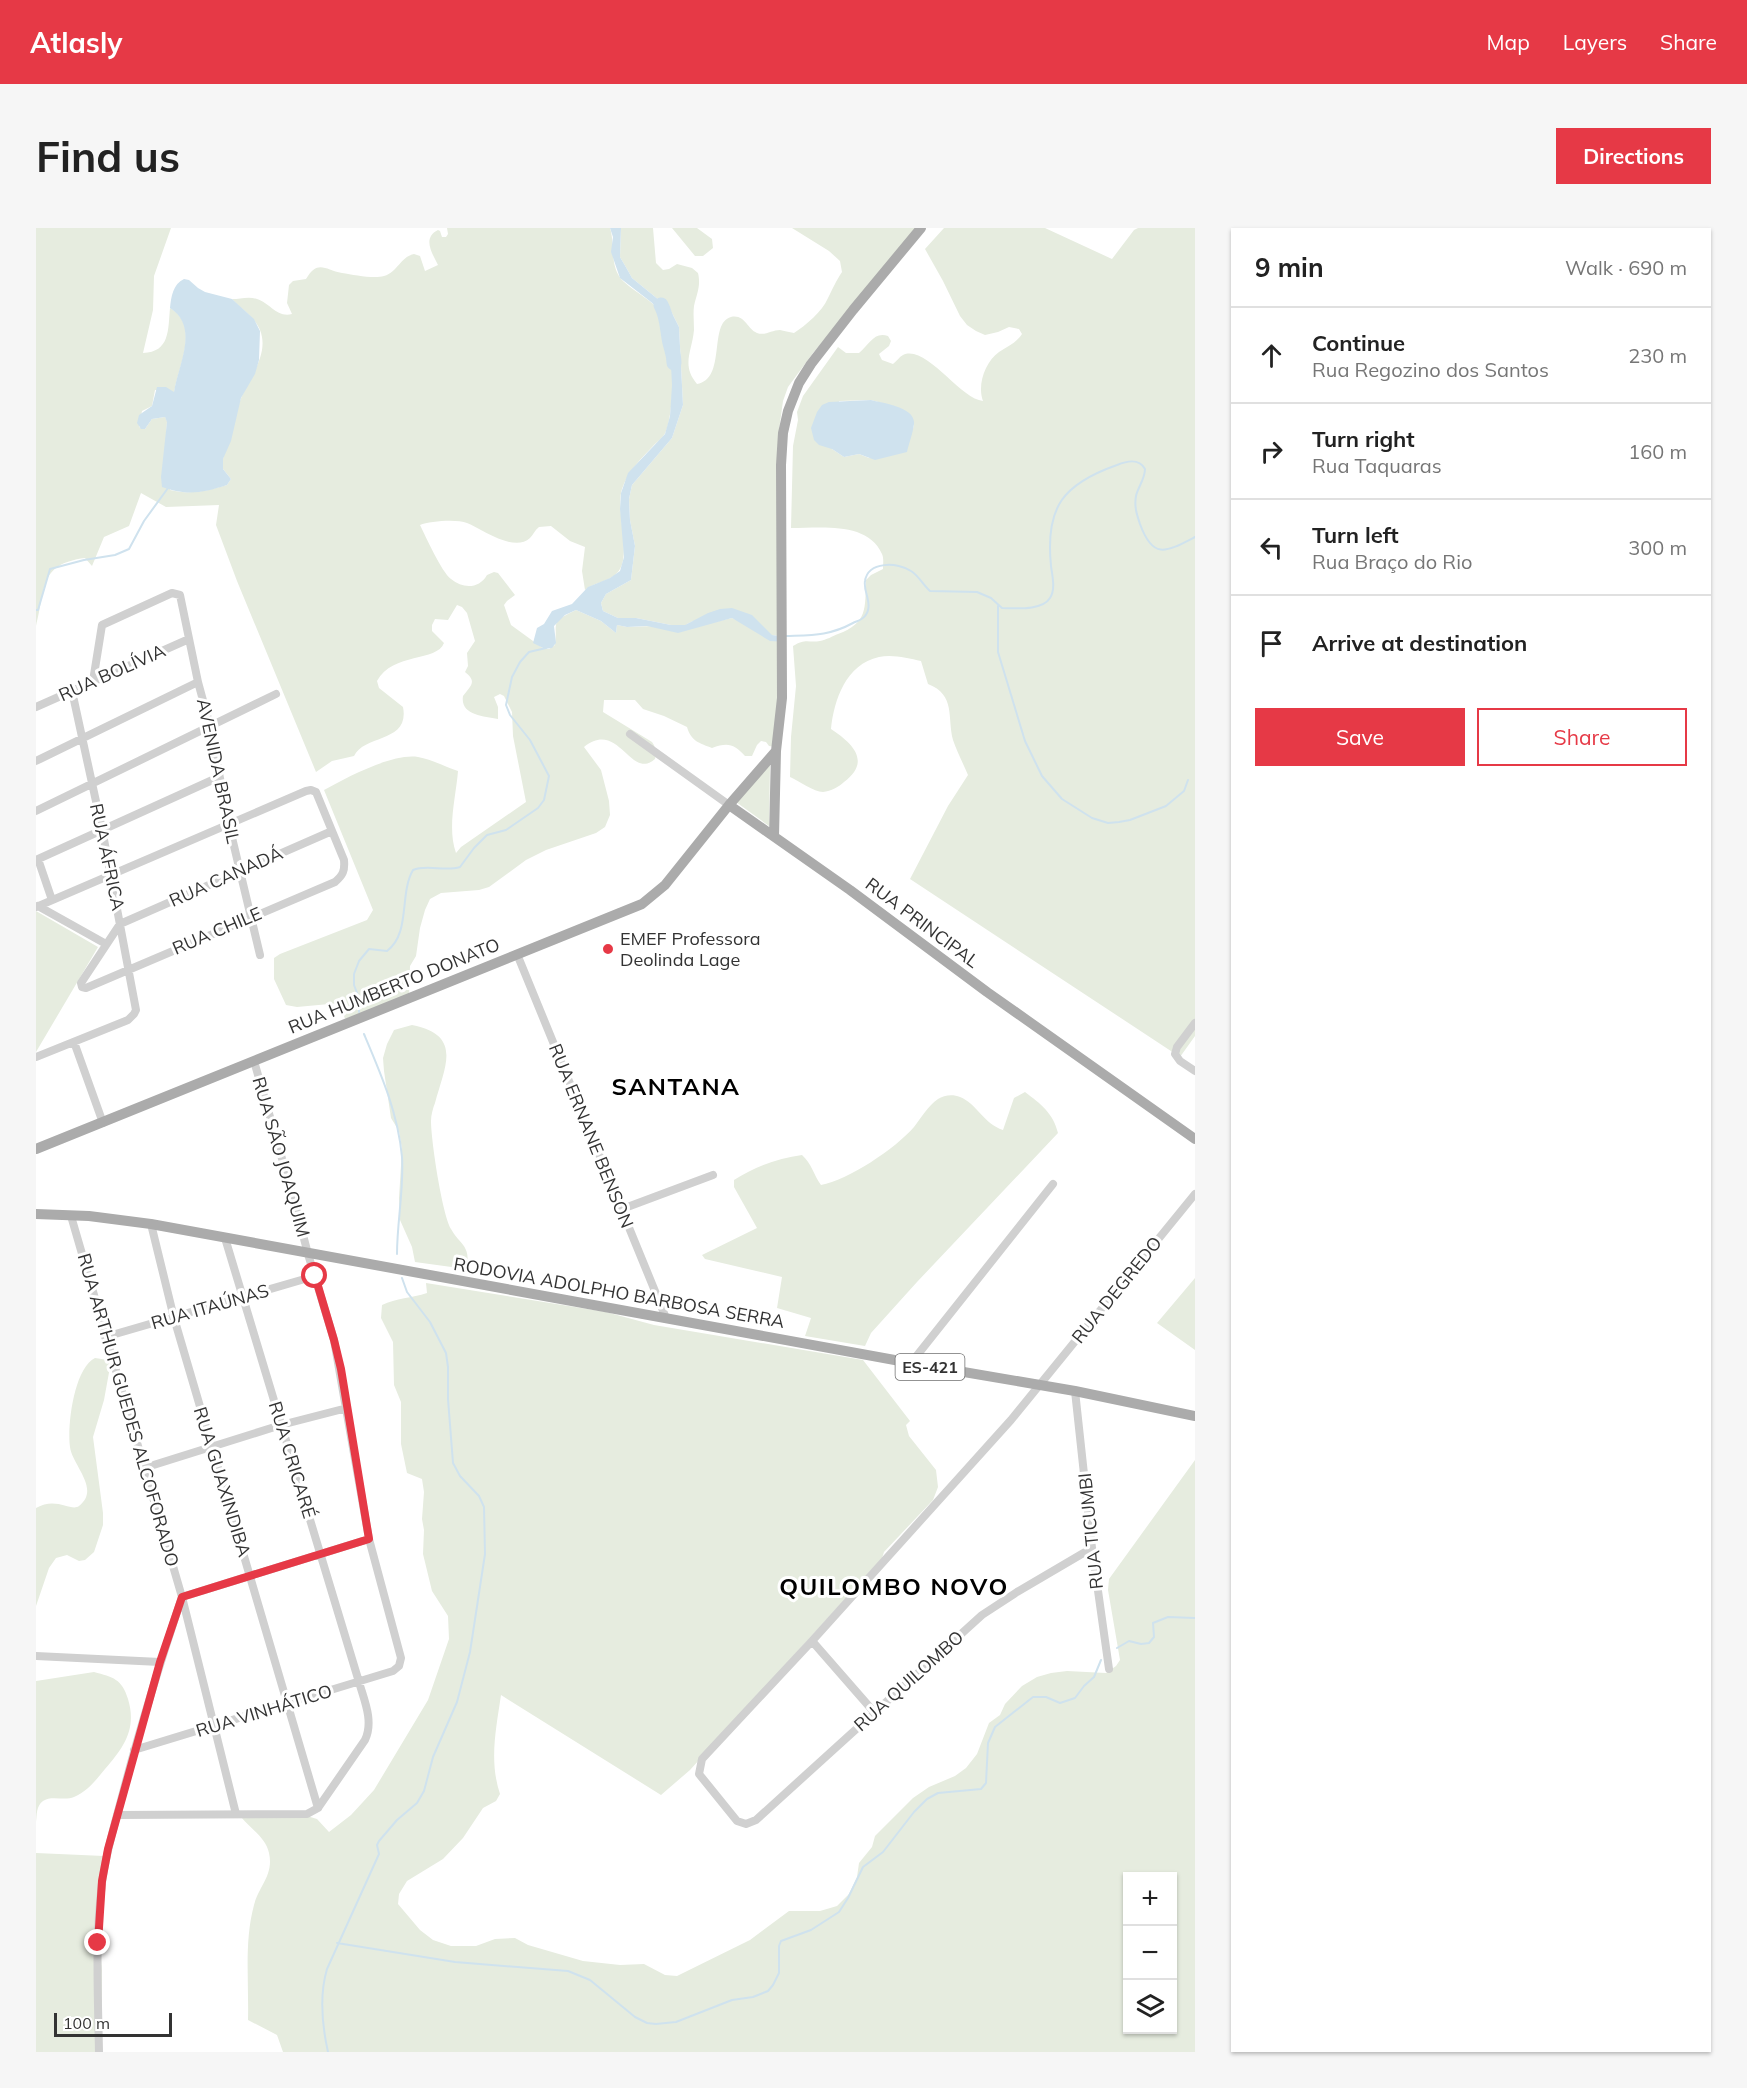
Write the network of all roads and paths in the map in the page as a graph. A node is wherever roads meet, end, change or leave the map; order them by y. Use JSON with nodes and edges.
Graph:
{"nodes":[{"id":1,"x":921,"y":228,"type":"edge"},
{"id":2,"x":189,"y":639,"type":"junction"},
{"id":3,"x":93,"y":681,"type":"junction"},
{"id":4,"x":198,"y":682,"type":"junction"},
{"id":5,"x":72,"y":691,"type":"junction"},
{"id":6,"x":276,"y":694,"type":"dead end"},
{"id":7,"x":36,"y":707,"type":"edge"},
{"id":8,"x":210,"y":726,"type":"junction"},
{"id":9,"x":630,"y":734,"type":"dead end"},
{"id":10,"x":82,"y":739,"type":"junction"},
{"id":11,"x":776,"y":751,"type":"junction"},
{"id":12,"x":36,"y":761,"type":"edge"},
{"id":13,"x":219,"y":777,"type":"junction"},
{"id":14,"x":91,"y":784,"type":"junction"},
{"id":15,"x":729,"y":805,"type":"junction"},
{"id":16,"x":36,"y":811,"type":"edge"},
{"id":17,"x":229,"y":825,"type":"junction"},
{"id":18,"x":102,"y":829,"type":"junction"},
{"id":19,"x":332,"y":831,"type":"junction"},
{"id":20,"x":774,"y":836,"type":"junction"},
{"id":21,"x":37,"y":860,"type":"edge"},
{"id":22,"x":240,"y":871,"type":"junction"},
{"id":23,"x":111,"y":876,"type":"junction"},
{"id":24,"x":52,"y":900,"type":"junction"},
{"id":25,"x":37,"y":907,"type":"edge"},
{"id":26,"x":251,"y":916,"type":"junction"},
{"id":27,"x":120,"y":924,"type":"junction"},
{"id":28,"x":106,"y":944,"type":"junction"},
{"id":29,"x":517,"y":954,"type":"junction"},
{"id":30,"x":261,"y":955,"type":"dead end"},
{"id":31,"x":130,"y":969,"type":"junction"},
{"id":32,"x":1195,"y":1023,"type":"edge"},
{"id":33,"x":74,"y":1042,"type":"junction"},
{"id":34,"x":36,"y":1057,"type":"edge"},
{"id":35,"x":254,"y":1061,"type":"junction"},
{"id":36,"x":1195,"y":1071,"type":"edge"},
{"id":37,"x":102,"y":1123,"type":"junction"},
{"id":38,"x":1195,"y":1139,"type":"edge"},
{"id":39,"x":36,"y":1149,"type":"edge"},
{"id":40,"x":713,"y":1175,"type":"dead end"},
{"id":41,"x":1053,"y":1184,"type":"dead end"},
{"id":42,"x":1195,"y":1194,"type":"edge"},
{"id":43,"x":622,"y":1209,"type":"junction"},
{"id":44,"x":36,"y":1214,"type":"edge"},
{"id":45,"x":71,"y":1216,"type":"junction"},
{"id":46,"x":151,"y":1224,"type":"junction"},
{"id":47,"x":225,"y":1238,"type":"junction"},
{"id":48,"x":308,"y":1254,"type":"junction"},
{"id":49,"x":315,"y":1276,"type":"junction"},
{"id":50,"x":243,"y":1297,"type":"junction"},
{"id":51,"x":666,"y":1317,"type":"junction"},
{"id":52,"x":174,"y":1318,"type":"junction"},
{"id":53,"x":105,"y":1337,"type":"junction"},
{"id":54,"x":911,"y":1363,"type":"junction"},
{"id":55,"x":1040,"y":1386,"type":"junction"},
{"id":56,"x":1075,"y":1391,"type":"junction"},
{"id":57,"x":347,"y":1408,"type":"junction"},
{"id":58,"x":1195,"y":1416,"type":"edge"},
{"id":59,"x":281,"y":1425,"type":"junction"},
{"id":60,"x":211,"y":1446,"type":"junction"},
{"id":61,"x":144,"y":1468,"type":"junction"},
{"id":62,"x":369,"y":1539,"type":"junction"},
{"id":63,"x":1092,"y":1548,"type":"junction"},
{"id":64,"x":320,"y":1553,"type":"junction"},
{"id":65,"x":250,"y":1575,"type":"junction"},
{"id":66,"x":182,"y":1597,"type":"junction"},
{"id":67,"x":812,"y":1641,"type":"junction"},
{"id":68,"x":36,"y":1656,"type":"edge"},
{"id":69,"x":160,"y":1662,"type":"junction"},
{"id":70,"x":1109,"y":1669,"type":"dead end"},
{"id":71,"x":393,"y":1671,"type":"joint"},
{"id":72,"x":359,"y":1682,"type":"junction"},
{"id":73,"x":286,"y":1703,"type":"junction"},
{"id":74,"x":874,"y":1712,"type":"junction"},
{"id":75,"x":214,"y":1726,"type":"junction"},
{"id":76,"x":134,"y":1750,"type":"junction"},
{"id":77,"x":318,"y":1808,"type":"junction"},
{"id":78,"x":236,"y":1814,"type":"junction"},
{"id":79,"x":117,"y":1815,"type":"junction"},
{"id":80,"x":737,"y":1821,"type":"joint"},
{"id":81,"x":99,"y":2052,"type":"edge"}],
"edges":[{"from":1,"to":11,"type":"main road"},
{"from":2,"to":3,"type":"street","name":"RUA BOLÍVIA"},
{"from":2,"to":3,"type":"street","name":"AVENIDA BRASIL"},
{"from":2,"to":4,"type":"street","name":"AVENIDA BRASIL"},
{"from":3,"to":5,"type":"street","name":"RUA BOLÍVIA"},
{"from":4,"to":8,"type":"street","name":"AVENIDA BRASIL"},
{"from":4,"to":10,"type":"street"},
{"from":5,"to":7,"type":"street","name":"RUA BOLÍVIA"},
{"from":5,"to":10,"type":"street","name":"RUA ÁFRICA"},
{"from":6,"to":8,"type":"street"},
{"from":8,"to":13,"type":"street","name":"AVENIDA BRASIL"},
{"from":8,"to":14,"type":"street"},
{"from":9,"to":15,"type":"street","name":"RUA PRINCIPAL"},
{"from":10,"to":12,"type":"street"},
{"from":10,"to":14,"type":"street","name":"RUA ÁFRICA"},
{"from":11,"to":15,"type":"main road","name":"RUA HUMBERTO DONATO"},
{"from":11,"to":20,"type":"main road"},
{"from":13,"to":17,"type":"street","name":"AVENIDA BRASIL"},
{"from":13,"to":18,"type":"street"},
{"from":14,"to":16,"type":"street"},
{"from":14,"to":18,"type":"street","name":"RUA ÁFRICA"},
{"from":15,"to":20,"type":"main road","name":"RUA PRINCIPAL"},
{"from":15,"to":29,"type":"main road","name":"RUA HUMBERTO DONATO"},
{"from":17,"to":19,"type":"street"},
{"from":17,"to":22,"type":"street","name":"AVENIDA BRASIL"},
{"from":17,"to":23,"type":"street"},
{"from":18,"to":21,"type":"street"},
{"from":18,"to":23,"type":"street","name":"RUA ÁFRICA"},
{"from":19,"to":22,"type":"street","name":"RUA CANADÁ"},
{"from":19,"to":26,"type":"street","name":"RUA CHILE"},
{"from":20,"to":38,"type":"main road","name":"RUA PRINCIPAL"},
{"from":21,"to":24,"type":"street"},
{"from":22,"to":26,"type":"street","name":"AVENIDA BRASIL"},
{"from":22,"to":27,"type":"street","name":"RUA CANADÁ"},
{"from":23,"to":24,"type":"street"},
{"from":23,"to":27,"type":"street","name":"RUA ÁFRICA"},
{"from":24,"to":25,"type":"street"},
{"from":25,"to":28,"type":"street"},
{"from":26,"to":30,"type":"street","name":"AVENIDA BRASIL"},
{"from":26,"to":31,"type":"street","name":"RUA CHILE"},
{"from":27,"to":28,"type":"street"},
{"from":27,"to":31,"type":"street","name":"RUA ÁFRICA"},
{"from":28,"to":31,"type":"street","name":"RUA CHILE"},
{"from":29,"to":35,"type":"main road","name":"RUA HUMBERTO DONATO"},
{"from":29,"to":43,"type":"street","name":"RUA ERNANE BENSON"},
{"from":31,"to":33,"type":"street","name":"RUA ÁFRICA"},
{"from":32,"to":36,"type":"street"},
{"from":33,"to":34,"type":"street"},
{"from":33,"to":37,"type":"street"},
{"from":35,"to":37,"type":"main road","name":"RUA HUMBERTO DONATO"},
{"from":35,"to":48,"type":"street","name":"RUA SÃO JOAQUIM"},
{"from":37,"to":39,"type":"main road","name":"RUA HUMBERTO DONATO"},
{"from":40,"to":43,"type":"street"},
{"from":41,"to":54,"type":"street"},
{"from":42,"to":55,"type":"street","name":"RUA DEGREDO"},
{"from":43,"to":51,"type":"street","name":"RUA ERNANE BENSON"},
{"from":44,"to":45,"type":"main road","name":"RODOVIA ADOLPHO BARBOSA SERRA","number":"ES-421"},
{"from":45,"to":46,"type":"main road","name":"RODOVIA ADOLPHO BARBOSA SERRA","number":"ES-421"},
{"from":45,"to":53,"type":"street","name":"RUA ARTHUR GUEDES ALCOFORADO"},
{"from":46,"to":47,"type":"main road","name":"RODOVIA ADOLPHO BARBOSA SERRA","number":"ES-421"},
{"from":46,"to":52,"type":"street","name":"RUA GUAXINDIBA"},
{"from":47,"to":48,"type":"main road","name":"RODOVIA ADOLPHO BARBOSA SERRA","number":"ES-421"},
{"from":47,"to":50,"type":"street","name":"RUA CRICARÉ"},
{"from":48,"to":49,"type":"street","name":"RUA SÃO JOAQUIM"},
{"from":48,"to":51,"type":"main road","name":"RODOVIA ADOLPHO BARBOSA SERRA","number":"ES-421"},
{"from":49,"to":50,"type":"street","name":"RUA ITAÚNAS"},
{"from":49,"to":57,"type":"street","name":"RUA SÃO JOAQUIM"},
{"from":50,"to":52,"type":"street","name":"RUA ITAÚNAS"},
{"from":50,"to":59,"type":"street","name":"RUA CRICARÉ"},
{"from":51,"to":54,"type":"main road","name":"RODOVIA ADOLPHO BARBOSA SERRA","number":"ES-421"},
{"from":52,"to":53,"type":"street","name":"RUA ITAÚNAS"},
{"from":52,"to":60,"type":"street","name":"RUA GUAXINDIBA"},
{"from":53,"to":61,"type":"street","name":"RUA ARTHUR GUEDES ALCOFORADO"},
{"from":54,"to":55,"type":"main road","name":"RODOVIA ADOLPHO BARBOSA SERRA","number":"ES-421"},
{"from":55,"to":56,"type":"main road","name":"RODOVIA ADOLPHO BARBOSA SERRA","number":"ES-421"},
{"from":55,"to":67,"type":"street","name":"RUA DEGREDO"},
{"from":56,"to":58,"type":"main road","name":"RODOVIA ADOLPHO BARBOSA SERRA","number":"ES-421"},
{"from":56,"to":63,"type":"street","name":"RUA TICUMBI"},
{"from":57,"to":59,"type":"street"},
{"from":57,"to":62,"type":"street","name":"RUA SÃO JOAQUIM"},
{"from":59,"to":60,"type":"street"},
{"from":59,"to":64,"type":"street","name":"RUA CRICARÉ"},
{"from":60,"to":61,"type":"street"},
{"from":60,"to":65,"type":"street","name":"RUA GUAXINDIBA"},
{"from":61,"to":66,"type":"street","name":"RUA ARTHUR GUEDES ALCOFORADO"},
{"from":62,"to":64,"type":"street"},
{"from":62,"to":71,"type":"street","name":"RUA SÃO JOAQUIM"},
{"from":63,"to":70,"type":"street","name":"RUA TICUMBI"},
{"from":63,"to":74,"type":"street","name":"RUA QUILOMBO"},
{"from":64,"to":65,"type":"street"},
{"from":64,"to":72,"type":"street","name":"RUA CRICARÉ"},
{"from":65,"to":66,"type":"street"},
{"from":65,"to":73,"type":"street","name":"RUA GUAXINDIBA"},
{"from":66,"to":69,"type":"street"},
{"from":66,"to":75,"type":"street","name":"RUA ARTHUR GUEDES ALCOFORADO"},
{"from":67,"to":74,"type":"street"},
{"from":67,"to":80,"type":"street","name":"RUA DEGREDO"},
{"from":68,"to":69,"type":"street"},
{"from":69,"to":76,"type":"street"},
{"from":71,"to":72,"type":"street","name":"RUA VINHÁTICO"},
{"from":72,"to":73,"type":"street","name":"RUA VINHÁTICO"},
{"from":72,"to":77,"type":"street","name":"RUA CRICARÉ"},
{"from":73,"to":75,"type":"street","name":"RUA VINHÁTICO"},
{"from":73,"to":77,"type":"street","name":"RUA GUAXINDIBA"},
{"from":74,"to":80,"type":"street","name":"RUA QUILOMBO"},
{"from":75,"to":76,"type":"street","name":"RUA VINHÁTICO"},
{"from":75,"to":78,"type":"street","name":"RUA ARTHUR GUEDES ALCOFORADO"},
{"from":76,"to":79,"type":"street"},
{"from":77,"to":78,"type":"street"},
{"from":78,"to":79,"type":"street"},
{"from":79,"to":81,"type":"street"}]}
